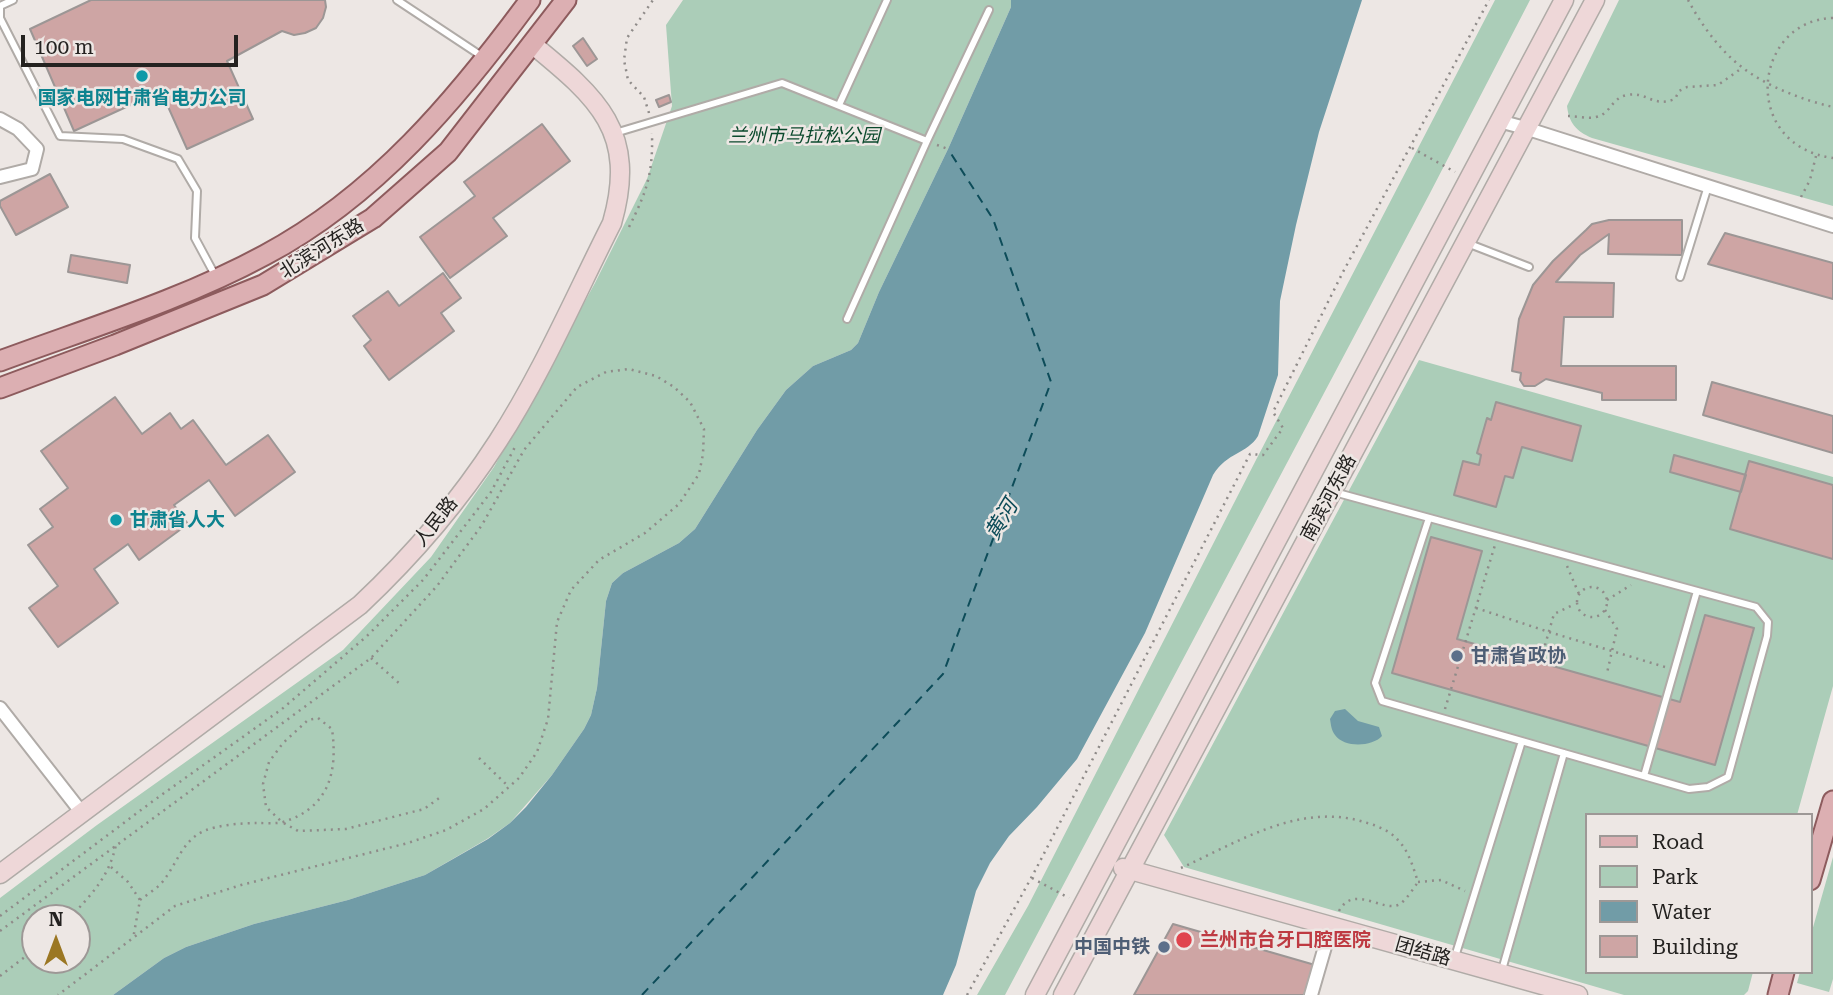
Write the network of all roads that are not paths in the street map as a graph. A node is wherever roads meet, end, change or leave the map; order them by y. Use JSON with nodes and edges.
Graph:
{"nodes":[{"id":1,"x":13,"y":0,"type":"edge"},
{"id":2,"x":397,"y":0,"type":"edge"},
{"id":3,"x":530,"y":0,"type":"edge"},
{"id":4,"x":566,"y":0,"type":"edge"},
{"id":5,"x":887,"y":0,"type":"edge"},
{"id":6,"x":1564,"y":0,"type":"edge"},
{"id":7,"x":1595,"y":0,"type":"edge"},
{"id":8,"x":989,"y":10,"type":"dead end"},
{"id":9,"x":532,"y":44,"type":"junction"},
{"id":10,"x":484,"y":58,"type":"junction"},
{"id":11,"x":839,"y":105,"type":"junction"},
{"id":12,"x":0,"y":119,"type":"edge"},
{"id":13,"x":1499,"y":121,"type":"junction"},
{"id":14,"x":1525,"y":128,"type":"junction"},
{"id":15,"x":613,"y":133,"type":"junction"},
{"id":16,"x":928,"y":141,"type":"junction"},
{"id":17,"x":0,"y":177,"type":"edge"},
{"id":18,"x":1708,"y":186,"type":"junction"},
{"id":19,"x":1833,"y":226,"type":"edge"},
{"id":20,"x":1465,"y":242,"type":"junction"},
{"id":21,"x":1529,"y":267,"type":"dead end"},
{"id":22,"x":1680,"y":277,"type":"dead end"},
{"id":23,"x":216,"y":278,"type":"junction"},
{"id":24,"x":847,"y":319,"type":"dead end"},
{"id":25,"x":0,"y":361,"type":"edge"},
{"id":26,"x":0,"y":388,"type":"edge"},
{"id":27,"x":1333,"y":491,"type":"junction"},
{"id":28,"x":1429,"y":518,"type":"junction"},
{"id":29,"x":1698,"y":591,"type":"junction"},
{"id":30,"x":0,"y":708,"type":"edge"},
{"id":31,"x":1522,"y":741,"type":"junction"},
{"id":32,"x":1564,"y":753,"type":"junction"},
{"id":33,"x":1644,"y":776,"type":"junction"},
{"id":34,"x":1833,"y":801,"type":"edge"},
{"id":35,"x":82,"y":813,"type":"junction"},
{"id":36,"x":1106,"y":864,"type":"junction"},
{"id":37,"x":1131,"y":871,"type":"junction"},
{"id":38,"x":1812,"y":873,"type":"edge"},
{"id":39,"x":0,"y":874,"type":"edge"},
{"id":40,"x":1331,"y":926,"type":"junction"},
{"id":41,"x":1453,"y":960,"type":"junction"},
{"id":42,"x":1500,"y":974,"type":"junction"},
{"id":43,"x":1784,"y":974,"type":"edge"},
{"id":44,"x":1784,"y":974,"type":"edge"},
{"id":45,"x":1035,"y":995,"type":"edge"},
{"id":46,"x":1063,"y":995,"type":"edge"},
{"id":47,"x":1311,"y":995,"type":"edge"},
{"id":48,"x":1578,"y":995,"type":"edge"},
{"id":49,"x":1777,"y":995,"type":"edge"},
{"id":50,"x":1790,"y":995,"type":"edge"}],
"edges":[{"from":1,"to":23,"type":"lane"},
{"from":2,"to":10,"type":"lane"},
{"from":3,"to":10,"type":"main road","name":"北滨河东路"},
{"from":4,"to":9,"type":"main road","name":"北滨河东路"},
{"from":5,"to":11,"type":"lane"},
{"from":6,"to":13,"type":"main road","name":"南滨河东路"},
{"from":7,"to":14,"type":"main road","name":"南滨河东路"},
{"from":8,"to":16,"type":"lane"},
{"from":9,"to":15,"type":"main road","name":"人民路"},
{"from":9,"to":26,"type":"main road","name":"北滨河东路"},
{"from":10,"to":23,"type":"main road","name":"北滨河东路"},
{"from":11,"to":15,"type":"lane"},
{"from":11,"to":16,"type":"lane"},
{"from":12,"to":17,"type":"street"},
{"from":13,"to":14,"type":"street"},
{"from":13,"to":36,"type":"main road","name":"南滨河东路"},
{"from":14,"to":18,"type":"street"},
{"from":14,"to":20,"type":"main road","name":"南滨河东路"},
{"from":15,"to":35,"type":"main road","name":"人民路"},
{"from":16,"to":24,"type":"lane"},
{"from":18,"to":19,"type":"street"},
{"from":18,"to":22,"type":"lane"},
{"from":20,"to":21,"type":"lane"},
{"from":20,"to":27,"type":"main road","name":"南滨河东路"},
{"from":23,"to":25,"type":"main road","name":"北滨河东路"},
{"from":27,"to":28,"type":"lane"},
{"from":27,"to":37,"type":"main road","name":"南滨河东路"},
{"from":28,"to":29,"type":"lane"},
{"from":28,"to":31,"type":"lane"},
{"from":29,"to":33,"type":"lane"},
{"from":29,"to":33,"type":"lane"},
{"from":30,"to":35,"type":"street"},
{"from":31,"to":32,"type":"lane"},
{"from":31,"to":41,"type":"lane"},
{"from":32,"to":33,"type":"lane"},
{"from":32,"to":42,"type":"lane"},
{"from":34,"to":38,"type":"main road"},
{"from":35,"to":39,"type":"main road","name":"人民路"},
{"from":36,"to":37,"type":"main road","name":"团结路"},
{"from":36,"to":45,"type":"main road","name":"南滨河东路"},
{"from":37,"to":40,"type":"main road","name":"团结路"},
{"from":37,"to":46,"type":"main road","name":"南滨河东路"},
{"from":40,"to":41,"type":"main road","name":"团结路"},
{"from":40,"to":47,"type":"street"},
{"from":41,"to":42,"type":"main road","name":"团结路"},
{"from":42,"to":48,"type":"main road","name":"团结路"},
{"from":43,"to":49,"type":"main road"},
{"from":44,"to":50,"type":"main road"}]}
